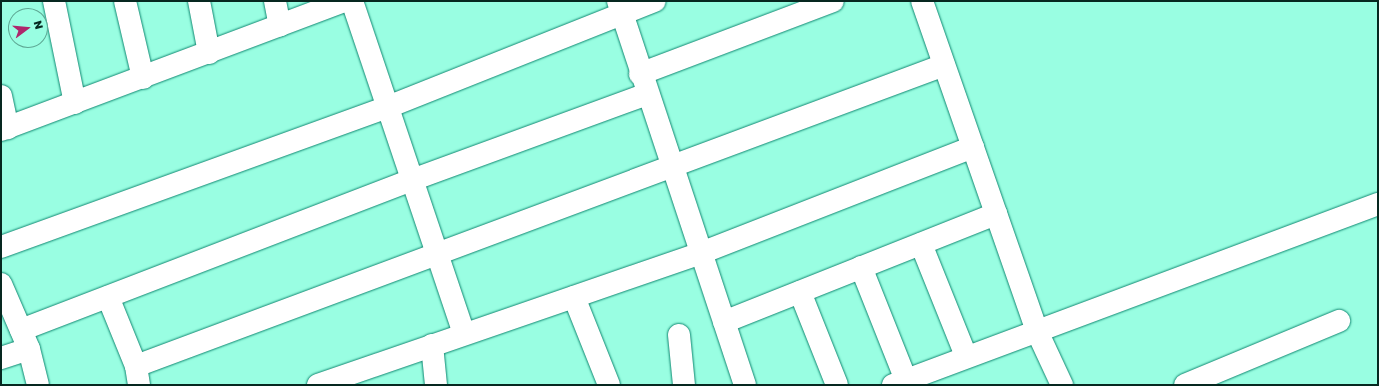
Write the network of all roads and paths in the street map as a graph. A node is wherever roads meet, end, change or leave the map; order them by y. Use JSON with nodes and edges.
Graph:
{"nodes":[{"id":1,"x":54,"y":1,"type":"edge"},
{"id":2,"x":125,"y":1,"type":"edge"},
{"id":3,"x":199,"y":1,"type":"edge"},
{"id":4,"x":274,"y":1,"type":"edge"},
{"id":5,"x":344,"y":1,"type":"edge"},
{"id":6,"x":352,"y":1,"type":"edge"},
{"id":7,"x":655,"y":1,"type":"edge"},
{"id":8,"x":833,"y":1,"type":"edge"},
{"id":9,"x":922,"y":1,"type":"edge"},
{"id":10,"x":620,"y":7,"type":"edge"},
{"id":11,"x":280,"y":26,"type":"junction"},
{"id":12,"x":210,"y":53,"type":"junction"},
{"id":13,"x":944,"y":65,"type":"junction"},
{"id":14,"x":142,"y":78,"type":"junction"},
{"id":15,"x":644,"y":84,"type":"junction"},
{"id":16,"x":1,"y":96,"type":"edge"},
{"id":17,"x":75,"y":103,"type":"junction"},
{"id":18,"x":388,"y":106,"type":"junction"},
{"id":19,"x":4,"y":129,"type":"edge"},
{"id":20,"x":973,"y":147,"type":"junction"},
{"id":21,"x":672,"y":167,"type":"junction"},
{"id":22,"x":412,"y":180,"type":"junction"},
{"id":23,"x":1378,"y":204,"type":"edge"},
{"id":24,"x":996,"y":214,"type":"junction"},
{"id":25,"x":921,"y":244,"type":"junction"},
{"id":26,"x":1,"y":247,"type":"edge"},
{"id":27,"x":701,"y":253,"type":"junction"},
{"id":28,"x":437,"y":255,"type":"junction"},
{"id":29,"x":861,"y":267,"type":"junction"},
{"id":30,"x":1,"y":284,"type":"edge"},
{"id":31,"x":800,"y":292,"type":"junction"},
{"id":32,"x":108,"y":297,"type":"junction"},
{"id":33,"x":574,"y":297,"type":"junction"},
{"id":34,"x":1339,"y":321,"type":"dead end"},
{"id":35,"x":724,"y":322,"type":"junction"},
{"id":36,"x":1036,"y":329,"type":"junction"},
{"id":37,"x":464,"y":334,"type":"junction"},
{"id":38,"x":679,"y":335,"type":"dead end"},
{"id":39,"x":25,"y":339,"type":"junction"},
{"id":40,"x":432,"y":345,"type":"junction"},
{"id":41,"x":966,"y":356,"type":"junction"},
{"id":42,"x":1,"y":358,"type":"edge"},
{"id":43,"x":137,"y":376,"type":"edge"},
{"id":44,"x":900,"y":382,"type":"edge"},
{"id":45,"x":38,"y":385,"type":"edge"},
{"id":46,"x":318,"y":385,"type":"edge"},
{"id":47,"x":436,"y":385,"type":"edge"},
{"id":48,"x":609,"y":385,"type":"edge"},
{"id":49,"x":684,"y":385,"type":"edge"},
{"id":50,"x":745,"y":385,"type":"edge"},
{"id":51,"x":836,"y":385,"type":"edge"},
{"id":52,"x":1062,"y":385,"type":"edge"},
{"id":53,"x":1185,"y":385,"type":"edge"}],
"edges":[{"from":1,"to":17,"type":"street"},
{"from":2,"to":14,"type":"street"},
{"from":3,"to":12,"type":"street"},
{"from":4,"to":11,"type":"street"},
{"from":5,"to":11,"type":"street"},
{"from":6,"to":18,"type":"street"},
{"from":7,"to":10,"type":"street"},
{"from":8,"to":15,"type":"street"},
{"from":9,"to":13,"type":"street"},
{"from":10,"to":15,"type":"street"},
{"from":10,"to":18,"type":"street"},
{"from":11,"to":12,"type":"street"},
{"from":12,"to":14,"type":"street"},
{"from":13,"to":20,"type":"street"},
{"from":13,"to":21,"type":"street"},
{"from":14,"to":17,"type":"street"},
{"from":15,"to":21,"type":"street"},
{"from":15,"to":22,"type":"street"},
{"from":16,"to":19,"type":"street"},
{"from":17,"to":19,"type":"street"},
{"from":18,"to":22,"type":"street"},
{"from":18,"to":26,"type":"street"},
{"from":20,"to":24,"type":"street"},
{"from":20,"to":27,"type":"street"},
{"from":21,"to":27,"type":"street"},
{"from":21,"to":28,"type":"street"},
{"from":22,"to":28,"type":"street"},
{"from":22,"to":32,"type":"street"},
{"from":23,"to":36,"type":"street"},
{"from":24,"to":25,"type":"street"},
{"from":24,"to":36,"type":"street"},
{"from":25,"to":29,"type":"street"},
{"from":25,"to":41,"type":"street"},
{"from":27,"to":33,"type":"street"},
{"from":27,"to":35,"type":"street"},
{"from":28,"to":37,"type":"street"},
{"from":28,"to":43,"type":"street"},
{"from":29,"to":31,"type":"street"},
{"from":29,"to":44,"type":"street"},
{"from":30,"to":39,"type":"street"},
{"from":31,"to":35,"type":"street"},
{"from":31,"to":51,"type":"street"},
{"from":32,"to":39,"type":"street"},
{"from":32,"to":43,"type":"street"},
{"from":33,"to":37,"type":"street"},
{"from":33,"to":48,"type":"street"},
{"from":34,"to":53,"type":"street"},
{"from":35,"to":50,"type":"street"},
{"from":36,"to":41,"type":"street"},
{"from":36,"to":52,"type":"street"},
{"from":37,"to":40,"type":"street"},
{"from":38,"to":49,"type":"street"},
{"from":39,"to":42,"type":"street"},
{"from":39,"to":45,"type":"street"},
{"from":40,"to":46,"type":"street"},
{"from":40,"to":47,"type":"street"},
{"from":41,"to":44,"type":"street"}]}
